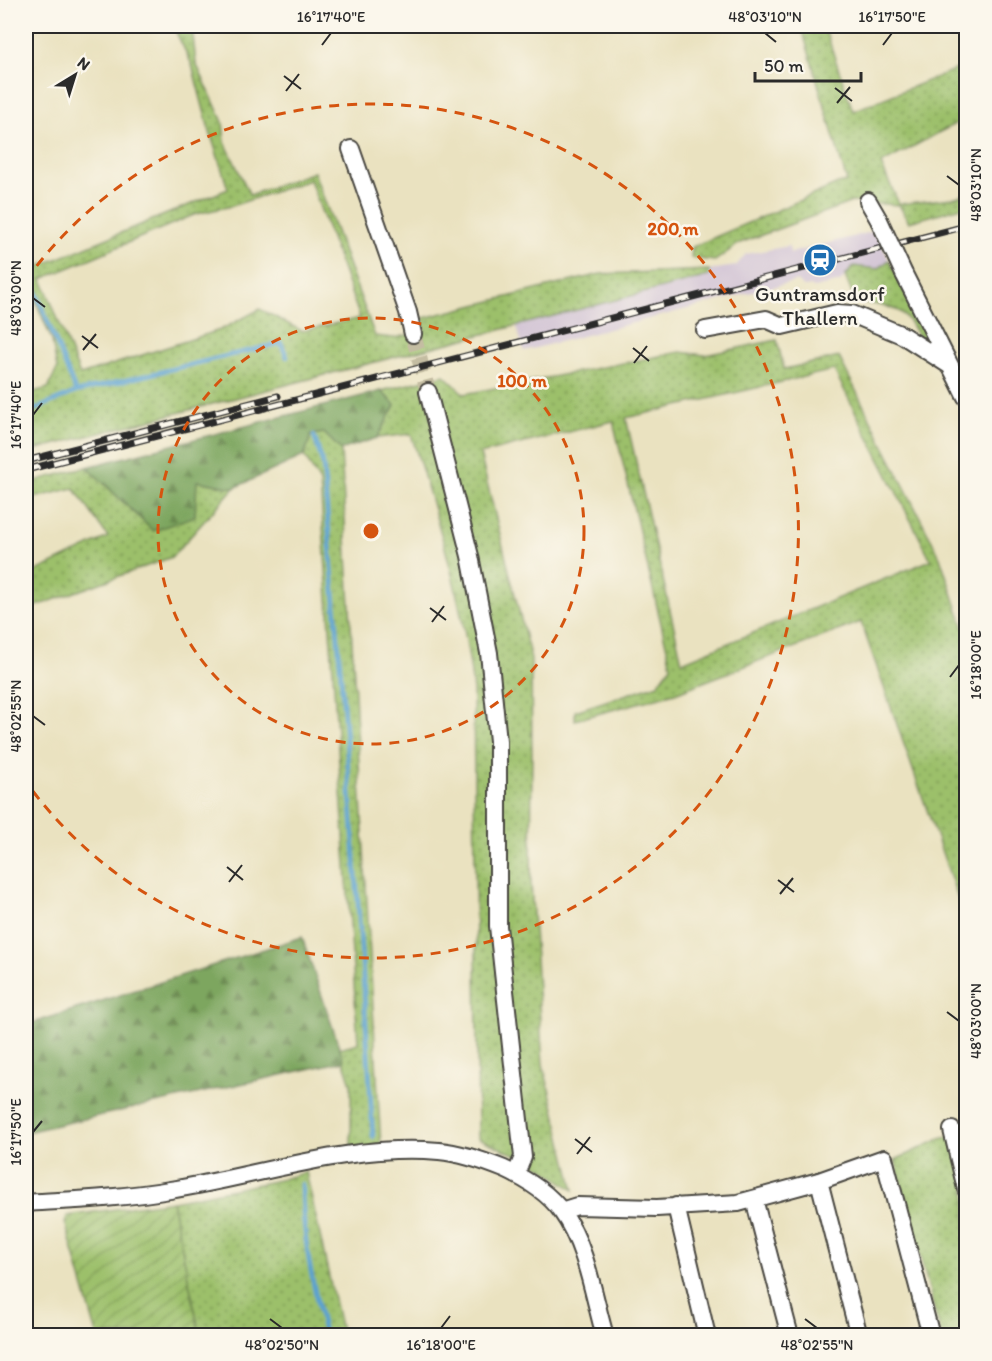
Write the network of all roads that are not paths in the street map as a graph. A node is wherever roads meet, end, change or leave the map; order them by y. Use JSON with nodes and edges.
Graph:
{"nodes":[{"id":1,"x":351,"y":149,"type":"dead end"},
{"id":2,"x":868,"y":201,"type":"dead end"},
{"id":3,"x":705,"y":330,"type":"dead end"},
{"id":4,"x":413,"y":334,"type":"tunnel mouth"},
{"id":5,"x":949,"y":365,"type":"junction"},
{"id":6,"x":428,"y":392,"type":"tunnel mouth"},
{"id":7,"x":966,"y":398,"type":"edge"},
{"id":8,"x":952,"y":1130,"type":"dead end"},
{"id":9,"x":516,"y":1174,"type":"junction"},
{"id":10,"x":819,"y":1181,"type":"junction"},
{"id":11,"x":966,"y":1189,"type":"edge"},
{"id":12,"x":754,"y":1199,"type":"junction"},
{"id":13,"x":26,"y":1203,"type":"edge"},
{"id":14,"x":676,"y":1206,"type":"junction"},
{"id":15,"x":561,"y":1210,"type":"junction"},
{"id":16,"x":605,"y":1335,"type":"edge"},
{"id":17,"x":707,"y":1335,"type":"edge"},
{"id":18,"x":790,"y":1335,"type":"edge"},
{"id":19,"x":859,"y":1335,"type":"edge"},
{"id":20,"x":931,"y":1335,"type":"edge"}],
"edges":[{"from":1,"to":4,"type":"street"},
{"from":2,"to":5,"type":"street","bridge":true},
{"from":3,"to":5,"type":"street"},
{"from":5,"to":7,"type":"street"},
{"from":6,"to":9,"type":"street"},
{"from":8,"to":11,"type":"street"},
{"from":9,"to":13,"type":"street"},
{"from":9,"to":15,"type":"street"},
{"from":10,"to":12,"type":"street"},
{"from":10,"to":19,"type":"street"},
{"from":10,"to":20,"type":"street"},
{"from":12,"to":14,"type":"street"},
{"from":12,"to":18,"type":"street"},
{"from":14,"to":15,"type":"street"},
{"from":14,"to":17,"type":"street"},
{"from":15,"to":16,"type":"street"}]}
